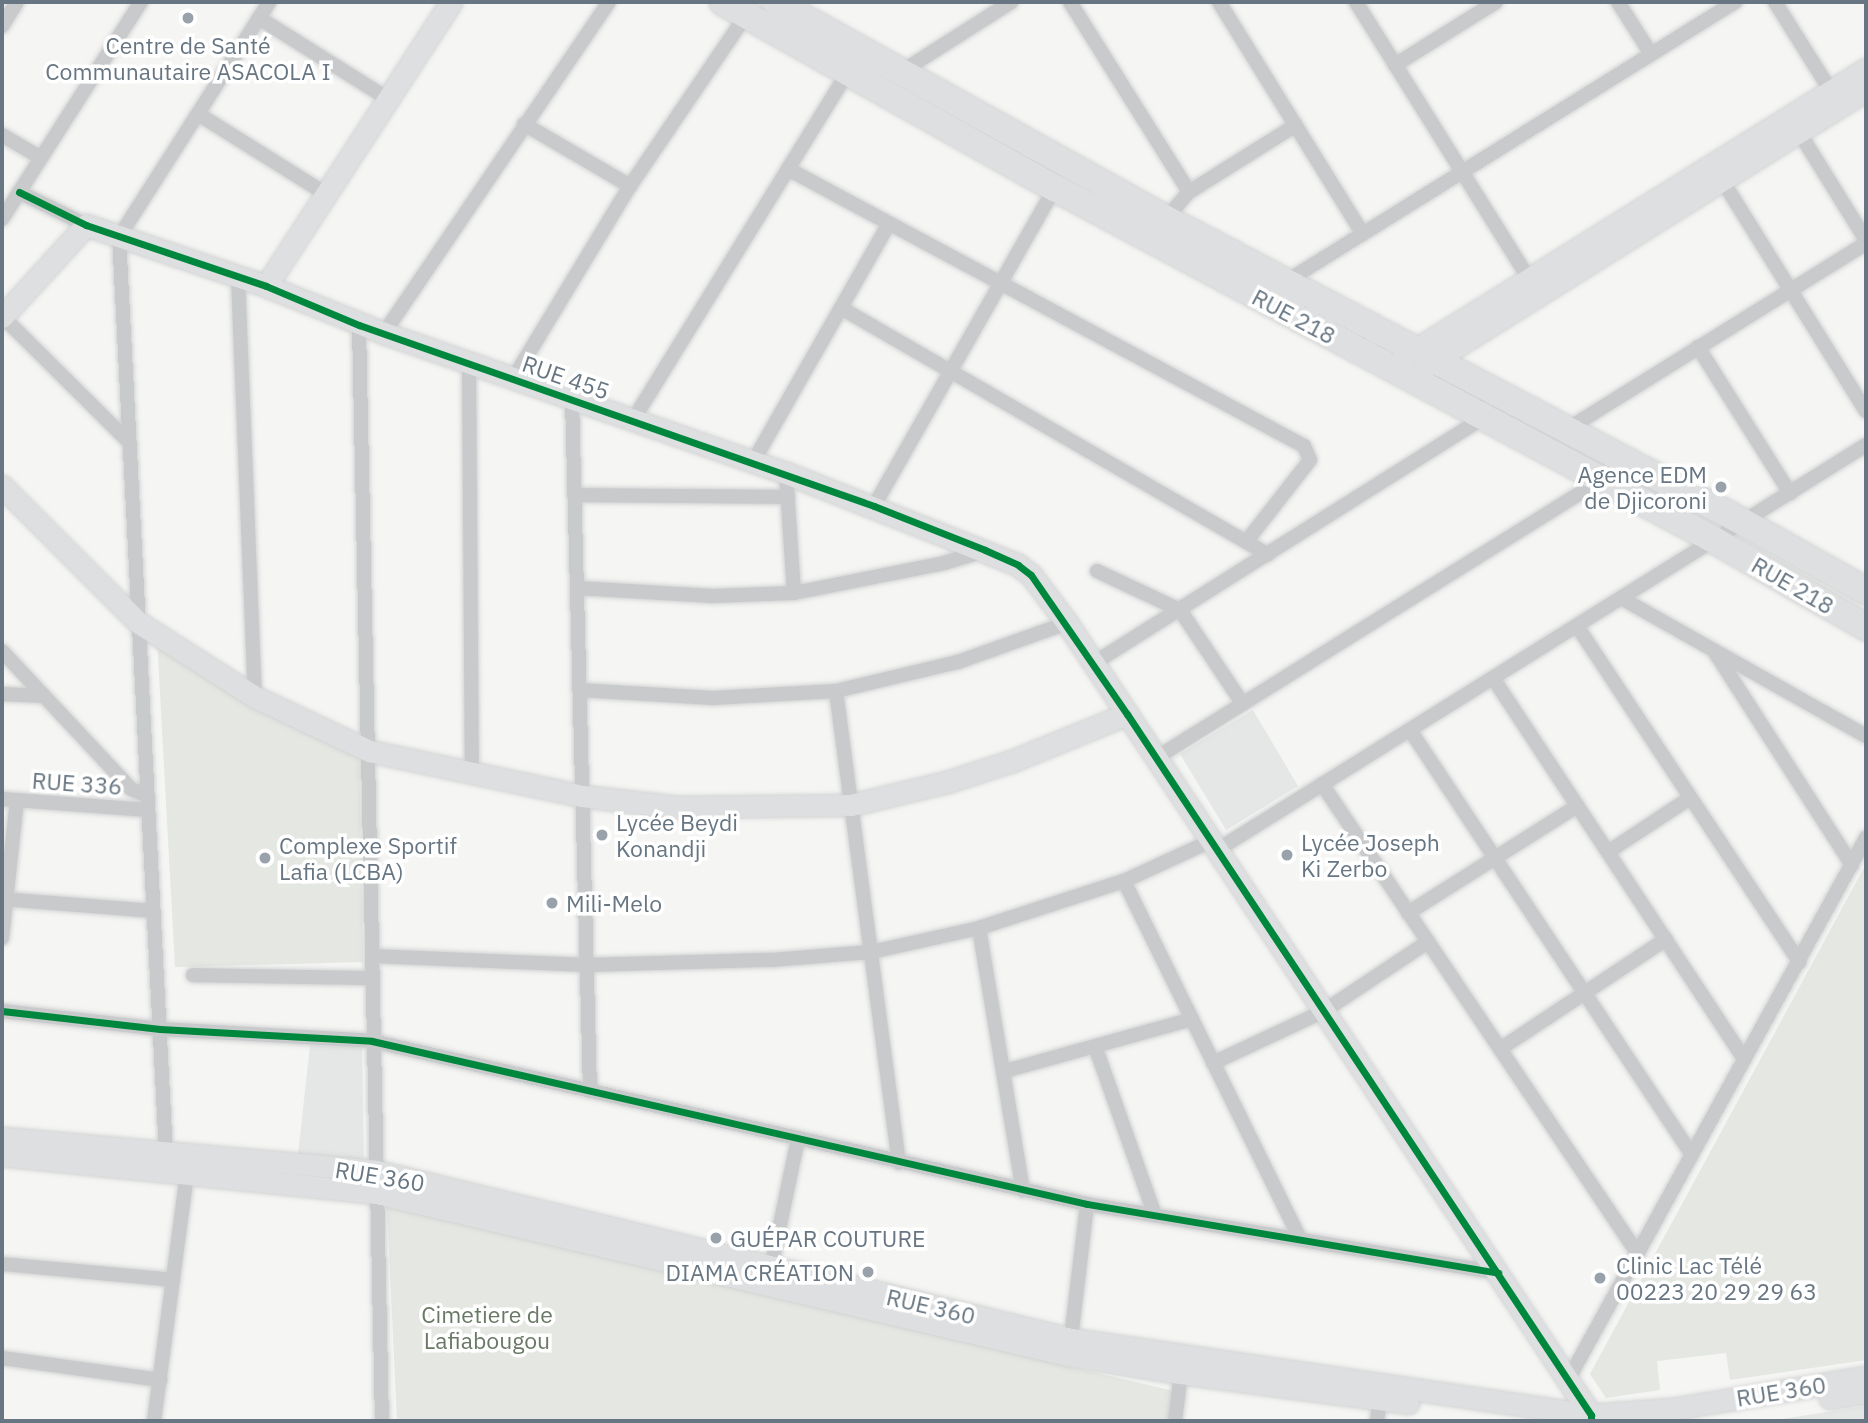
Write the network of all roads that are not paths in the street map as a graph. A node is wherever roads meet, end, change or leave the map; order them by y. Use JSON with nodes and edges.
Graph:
{"nodes":[{"id":1,"x":17,"y":2,"type":"edge"},
{"id":2,"x":141,"y":2,"type":"edge"},
{"id":3,"x":269,"y":2,"type":"edge"},
{"id":4,"x":451,"y":2,"type":"edge"},
{"id":5,"x":609,"y":2,"type":"edge"},
{"id":6,"x":723,"y":2,"type":"edge"},
{"id":7,"x":775,"y":2,"type":"edge"},
{"id":8,"x":1011,"y":2,"type":"edge"},
{"id":9,"x":1070,"y":2,"type":"edge"},
{"id":10,"x":1219,"y":2,"type":"edge"},
{"id":11,"x":1356,"y":2,"type":"edge"},
{"id":12,"x":1496,"y":2,"type":"edge"},
{"id":13,"x":1618,"y":2,"type":"edge"},
{"id":14,"x":1735,"y":2,"type":"edge"},
{"id":15,"x":1775,"y":2,"type":"edge"},
{"id":16,"x":746,"y":15,"type":"junction"},
{"id":17,"x":259,"y":18,"type":"junction"},
{"id":18,"x":2,"y":26,"type":"edge"},
{"id":19,"x":1651,"y":54,"type":"junction"},
{"id":20,"x":1395,"y":65,"type":"junction"},
{"id":21,"x":1866,"y":69,"type":"edge"},
{"id":22,"x":899,"y":71,"type":"junction"},
{"id":23,"x":847,"y":73,"type":"junction"},
{"id":24,"x":1866,"y":90,"type":"edge"},
{"id":25,"x":887,"y":95,"type":"junction"},
{"id":26,"x":388,"y":99,"type":"junction"},
{"id":27,"x":1835,"y":99,"type":"junction"},
{"id":28,"x":198,"y":114,"type":"junction"},
{"id":29,"x":524,"y":124,"type":"junction"},
{"id":30,"x":1296,"y":125,"type":"junction"},
{"id":31,"x":1799,"y":132,"type":"junction"},
{"id":32,"x":2,"y":135,"type":"edge"},
{"id":33,"x":41,"y":158,"type":"junction"},
{"id":34,"x":788,"y":169,"type":"junction"},
{"id":35,"x":1462,"y":172,"type":"junction"},
{"id":36,"x":1722,"y":180,"type":"junction"},
{"id":37,"x":630,"y":186,"type":"junction"},
{"id":38,"x":1055,"y":188,"type":"junction"},
{"id":39,"x":19,"y":192,"type":"junction"},
{"id":40,"x":1189,"y":192,"type":"junction"},
{"id":41,"x":326,"y":194,"type":"junction"},
{"id":42,"x":2,"y":219,"type":"edge"},
{"id":43,"x":1166,"y":219,"type":"junction"},
{"id":44,"x":889,"y":224,"type":"junction"},
{"id":45,"x":86,"y":225,"type":"junction"},
{"id":46,"x":1363,"y":233,"type":"junction"},
{"id":47,"x":119,"y":237,"type":"junction"},
{"id":48,"x":1866,"y":241,"type":"edge"},
{"id":49,"x":238,"y":277,"type":"junction"},
{"id":50,"x":1287,"y":281,"type":"junction"},
{"id":51,"x":1000,"y":285,"type":"junction"},
{"id":52,"x":266,"y":286,"type":"junction"},
{"id":53,"x":1534,"y":287,"type":"junction"},
{"id":54,"x":1791,"y":290,"type":"junction"},
{"id":55,"x":841,"y":308,"type":"junction"},
{"id":56,"x":2,"y":317,"type":"edge"},
{"id":57,"x":359,"y":324,"type":"junction"},
{"id":58,"x":384,"y":334,"type":"junction"},
{"id":59,"x":1699,"y":347,"type":"junction"},
{"id":60,"x":1425,"y":354,"type":"junction"},
{"id":61,"x":469,"y":363,"type":"junction"},
{"id":62,"x":950,"y":371,"type":"junction"},
{"id":63,"x":1400,"y":373,"type":"junction"},
{"id":64,"x":513,"y":379,"type":"junction"},
{"id":65,"x":572,"y":399,"type":"junction"},
{"id":66,"x":1866,"y":411,"type":"edge"},
{"id":67,"x":1483,"y":418,"type":"junction"},
{"id":68,"x":633,"y":420,"type":"junction"},
{"id":69,"x":1566,"y":430,"type":"junction"},
{"id":70,"x":130,"y":443,"type":"junction"},
{"id":71,"x":1866,"y":445,"type":"edge"},
{"id":72,"x":753,"y":461,"type":"junction"},
{"id":73,"x":786,"y":473,"type":"junction"},
{"id":74,"x":1601,"y":480,"type":"junction"},
{"id":75,"x":1790,"y":493,"type":"junction"},
{"id":76,"x":4,"y":495,"type":"edge"},
{"id":77,"x":574,"y":495,"type":"junction"},
{"id":78,"x":788,"y":497,"type":"junction"},
{"id":79,"x":874,"y":506,"type":"junction"},
{"id":80,"x":1743,"y":522,"type":"junction"},
{"id":81,"x":1714,"y":540,"type":"junction"},
{"id":82,"x":1246,"y":542,"type":"junction"},
{"id":83,"x":985,"y":551,"type":"junction"},
{"id":84,"x":1268,"y":555,"type":"junction"},
{"id":85,"x":1097,"y":571,"type":"dead end"},
{"id":86,"x":577,"y":588,"type":"junction"},
{"id":87,"x":1866,"y":591,"type":"edge"},
{"id":88,"x":794,"y":593,"type":"junction"},
{"id":89,"x":1621,"y":598,"type":"junction"},
{"id":90,"x":1181,"y":610,"type":"junction"},
{"id":91,"x":139,"y":623,"type":"junction"},
{"id":92,"x":1067,"y":623,"type":"junction"},
{"id":93,"x":1577,"y":626,"type":"junction"},
{"id":94,"x":1866,"y":627,"type":"edge"},
{"id":95,"x":2,"y":650,"type":"edge"},
{"id":96,"x":1715,"y":652,"type":"junction"},
{"id":97,"x":1094,"y":663,"type":"junction"},
{"id":98,"x":1493,"y":678,"type":"junction"},
{"id":99,"x":579,"y":690,"type":"junction"},
{"id":100,"x":836,"y":691,"type":"junction"},
{"id":101,"x":2,"y":694,"type":"edge"},
{"id":102,"x":44,"y":696,"type":"junction"},
{"id":103,"x":255,"y":697,"type":"junction"},
{"id":104,"x":1243,"y":704,"type":"junction"},
{"id":105,"x":1127,"y":714,"type":"junction"},
{"id":106,"x":1410,"y":730,"type":"junction"},
{"id":107,"x":1866,"y":736,"type":"edge"},
{"id":108,"x":369,"y":751,"type":"junction"},
{"id":109,"x":1156,"y":758,"type":"junction"},
{"id":110,"x":472,"y":772,"type":"junction"},
{"id":111,"x":1322,"y":784,"type":"junction"},
{"id":112,"x":582,"y":796,"type":"junction"},
{"id":113,"x":1690,"y":798,"type":"junction"},
{"id":114,"x":2,"y":799,"type":"edge"},
{"id":115,"x":17,"y":801,"type":"junction"},
{"id":116,"x":148,"y":803,"type":"junction"},
{"id":117,"x":851,"y":805,"type":"junction"},
{"id":118,"x":1577,"y":806,"type":"junction"},
{"id":119,"x":1866,"y":838,"type":"edge"},
{"id":120,"x":1214,"y":845,"type":"junction"},
{"id":121,"x":1608,"y":852,"type":"junction"},
{"id":122,"x":1496,"y":859,"type":"junction"},
{"id":123,"x":1852,"y":864,"type":"junction"},
{"id":124,"x":1124,"y":881,"type":"junction"},
{"id":125,"x":4,"y":899,"type":"edge"},
{"id":126,"x":154,"y":911,"type":"junction"},
{"id":127,"x":1408,"y":913,"type":"junction"},
{"id":128,"x":979,"y":928,"type":"junction"},
{"id":129,"x":2,"y":938,"type":"edge"},
{"id":130,"x":1666,"y":939,"type":"junction"},
{"id":131,"x":1428,"y":942,"type":"junction"},
{"id":132,"x":871,"y":952,"type":"junction"},
{"id":133,"x":372,"y":956,"type":"junction"},
{"id":134,"x":1799,"y":962,"type":"junction"},
{"id":135,"x":587,"y":965,"type":"junction"},
{"id":136,"x":193,"y":975,"type":"dead end"},
{"id":137,"x":372,"y":978,"type":"junction"},
{"id":138,"x":1584,"y":993,"type":"junction"},
{"id":139,"x":1324,"y":1010,"type":"junction"},
{"id":140,"x":2,"y":1012,"type":"edge"},
{"id":141,"x":1192,"y":1019,"type":"junction"},
{"id":142,"x":160,"y":1029,"type":"junction"},
{"id":143,"x":372,"y":1041,"type":"junction"},
{"id":144,"x":1095,"y":1046,"type":"junction"},
{"id":145,"x":1500,"y":1049,"type":"junction"},
{"id":146,"x":1745,"y":1058,"type":"junction"},
{"id":147,"x":1213,"y":1063,"type":"junction"},
{"id":148,"x":1004,"y":1071,"type":"junction"},
{"id":149,"x":590,"y":1091,"type":"junction"},
{"id":150,"x":2,"y":1138,"type":"edge"},
{"id":151,"x":798,"y":1139,"type":"junction"},
{"id":152,"x":166,"y":1154,"type":"junction"},
{"id":153,"x":2,"y":1155,"type":"edge"},
{"id":154,"x":1692,"y":1155,"type":"junction"},
{"id":155,"x":899,"y":1163,"type":"junction"},
{"id":156,"x":188,"y":1166,"type":"junction"},
{"id":157,"x":376,"y":1171,"type":"junction"},
{"id":158,"x":1023,"y":1190,"type":"junction"},
{"id":159,"x":377,"y":1193,"type":"junction"},
{"id":160,"x":1087,"y":1204,"type":"junction"},
{"id":161,"x":1155,"y":1215,"type":"junction"},
{"id":162,"x":1300,"y":1238,"type":"junction"},
{"id":163,"x":1638,"y":1254,"type":"junction"},
{"id":164,"x":2,"y":1264,"type":"edge"},
{"id":165,"x":771,"y":1268,"type":"junction"},
{"id":166,"x":1498,"y":1273,"type":"junction"},
{"id":167,"x":173,"y":1280,"type":"junction"},
{"id":168,"x":1070,"y":1347,"type":"junction"},
{"id":169,"x":2,"y":1358,"type":"edge"},
{"id":170,"x":1181,"y":1373,"type":"junction"},
{"id":171,"x":1866,"y":1377,"type":"edge"},
{"id":172,"x":160,"y":1380,"type":"junction"},
{"id":173,"x":1569,"y":1380,"type":"junction"},
{"id":174,"x":1866,"y":1392,"type":"edge"},
{"id":175,"x":1380,"y":1399,"type":"junction"},
{"id":176,"x":1591,"y":1418,"type":"edge"},
{"id":177,"x":154,"y":1421,"type":"edge"},
{"id":178,"x":382,"y":1421,"type":"edge"},
{"id":179,"x":1175,"y":1421,"type":"edge"},
{"id":180,"x":1377,"y":1421,"type":"edge"},
{"id":181,"x":1556,"y":1421,"type":"edge"},
{"id":182,"x":1676,"y":1421,"type":"edge"}],
"edges":[{"from":1,"to":18,"type":"street"},
{"from":2,"to":33,"type":"street"},
{"from":3,"to":17,"type":"street"},
{"from":4,"to":26,"type":"street"},
{"from":5,"to":29,"type":"street"},
{"from":6,"to":16,"type":"highway","name":"RUE 218"},
{"from":7,"to":22,"type":"highway","name":"RUE 218"},
{"from":8,"to":22,"type":"street"},
{"from":9,"to":40,"type":"street"},
{"from":10,"to":30,"type":"street"},
{"from":11,"to":20,"type":"street"},
{"from":12,"to":20,"type":"street"},
{"from":13,"to":19,"type":"street"},
{"from":14,"to":19,"type":"street"},
{"from":15,"to":27,"type":"street"},
{"from":16,"to":23,"type":"highway","name":"RUE 218"},
{"from":16,"to":37,"type":"street"},
{"from":17,"to":26,"type":"street"},
{"from":17,"to":28,"type":"street"},
{"from":19,"to":35,"type":"street"},
{"from":20,"to":35,"type":"street"},
{"from":21,"to":27,"type":"street"},
{"from":22,"to":25,"type":"street"},
{"from":22,"to":43,"type":"highway","name":"RUE 218"},
{"from":23,"to":25,"type":"highway","name":"RUE 218"},
{"from":23,"to":34,"type":"street"},
{"from":24,"to":27,"type":"street"},
{"from":25,"to":38,"type":"highway","name":"RUE 218"},
{"from":26,"to":41,"type":"street"},
{"from":27,"to":31,"type":"street"},
{"from":27,"to":53,"type":"street"},
{"from":28,"to":41,"type":"street"},
{"from":28,"to":47,"type":"street"},
{"from":29,"to":37,"type":"street"},
{"from":29,"to":58,"type":"street"},
{"from":30,"to":40,"type":"street"},
{"from":30,"to":46,"type":"street"},
{"from":31,"to":36,"type":"street"},
{"from":31,"to":48,"type":"street"},
{"from":32,"to":33,"type":"street"},
{"from":33,"to":39,"type":"street"},
{"from":34,"to":44,"type":"street"},
{"from":34,"to":68,"type":"street"},
{"from":35,"to":46,"type":"street"},
{"from":35,"to":53,"type":"street"},
{"from":36,"to":53,"type":"street"},
{"from":36,"to":54,"type":"street"},
{"from":37,"to":64,"type":"street"},
{"from":38,"to":51,"type":"street"},
{"from":38,"to":63,"type":"highway","name":"RUE 218"},
{"from":39,"to":42,"type":"street"},
{"from":39,"to":45,"type":"street"},
{"from":40,"to":43,"type":"street"},
{"from":41,"to":52,"type":"street"},
{"from":43,"to":50,"type":"highway","name":"RUE 218"},
{"from":44,"to":51,"type":"street"},
{"from":44,"to":55,"type":"street"},
{"from":45,"to":47,"type":"street","name":"RUE 455"},
{"from":45,"to":56,"type":"street"},
{"from":46,"to":50,"type":"street"},
{"from":47,"to":49,"type":"street","name":"RUE 455"},
{"from":47,"to":70,"type":"street"},
{"from":48,"to":54,"type":"street"},
{"from":49,"to":52,"type":"street","name":"RUE 455"},
{"from":49,"to":103,"type":"street"},
{"from":50,"to":60,"type":"highway","name":"RUE 218"},
{"from":51,"to":62,"type":"street"},
{"from":51,"to":82,"type":"street"},
{"from":52,"to":57,"type":"street","name":"RUE 455"},
{"from":53,"to":60,"type":"street"},
{"from":54,"to":59,"type":"street"},
{"from":54,"to":66,"type":"street"},
{"from":55,"to":62,"type":"street"},
{"from":55,"to":72,"type":"street"},
{"from":56,"to":70,"type":"street"},
{"from":57,"to":58,"type":"street","name":"RUE 455"},
{"from":57,"to":108,"type":"street"},
{"from":58,"to":61,"type":"street","name":"RUE 455"},
{"from":59,"to":69,"type":"street"},
{"from":59,"to":75,"type":"street"},
{"from":60,"to":63,"type":"street"},
{"from":60,"to":69,"type":"highway","name":"RUE 218"},
{"from":61,"to":64,"type":"street","name":"RUE 455"},
{"from":61,"to":110,"type":"street"},
{"from":62,"to":79,"type":"street"},
{"from":62,"to":82,"type":"street"},
{"from":63,"to":67,"type":"highway","name":"RUE 218"},
{"from":64,"to":65,"type":"street","name":"RUE 455"},
{"from":65,"to":68,"type":"street","name":"RUE 455"},
{"from":65,"to":77,"type":"street"},
{"from":67,"to":74,"type":"highway","name":"RUE 218"},
{"from":67,"to":84,"type":"street"},
{"from":68,"to":72,"type":"street","name":"RUE 455"},
{"from":69,"to":80,"type":"highway","name":"RUE 218"},
{"from":70,"to":91,"type":"street"},
{"from":71,"to":75,"type":"street"},
{"from":72,"to":73,"type":"street","name":"RUE 455"},
{"from":73,"to":78,"type":"street"},
{"from":73,"to":79,"type":"street","name":"RUE 455"},
{"from":74,"to":81,"type":"highway","name":"RUE 218"},
{"from":74,"to":104,"type":"street"},
{"from":75,"to":80,"type":"street"},
{"from":76,"to":91,"type":"street"},
{"from":77,"to":78,"type":"street"},
{"from":77,"to":86,"type":"street"},
{"from":78,"to":88,"type":"street"},
{"from":79,"to":83,"type":"street","name":"RUE 455"},
{"from":80,"to":81,"type":"street"},
{"from":80,"to":87,"type":"highway","name":"RUE 218"},
{"from":81,"to":89,"type":"street"},
{"from":81,"to":94,"type":"highway","name":"RUE 218"},
{"from":82,"to":84,"type":"street"},
{"from":83,"to":88,"type":"street"},
{"from":83,"to":92,"type":"street","name":"RUE 455"},
{"from":84,"to":90,"type":"street"},
{"from":85,"to":90,"type":"street"},
{"from":86,"to":88,"type":"street"},
{"from":86,"to":99,"type":"street"},
{"from":89,"to":93,"type":"street"},
{"from":89,"to":96,"type":"street"},
{"from":90,"to":97,"type":"street"},
{"from":90,"to":104,"type":"street"},
{"from":91,"to":103,"type":"street"},
{"from":91,"to":116,"type":"street"},
{"from":92,"to":97,"type":"street"},
{"from":92,"to":100,"type":"street"},
{"from":93,"to":98,"type":"street"},
{"from":93,"to":113,"type":"street"},
{"from":95,"to":102,"type":"street"},
{"from":96,"to":107,"type":"street"},
{"from":96,"to":123,"type":"street"},
{"from":97,"to":105,"type":"street"},
{"from":98,"to":106,"type":"street"},
{"from":98,"to":118,"type":"street"},
{"from":99,"to":100,"type":"street"},
{"from":99,"to":112,"type":"street"},
{"from":100,"to":117,"type":"street"},
{"from":101,"to":102,"type":"street"},
{"from":102,"to":116,"type":"street"},
{"from":103,"to":108,"type":"street"},
{"from":104,"to":109,"type":"street"},
{"from":105,"to":109,"type":"street"},
{"from":105,"to":117,"type":"street"},
{"from":106,"to":111,"type":"street"},
{"from":106,"to":122,"type":"street"},
{"from":108,"to":110,"type":"street"},
{"from":108,"to":133,"type":"street"},
{"from":109,"to":120,"type":"street"},
{"from":110,"to":112,"type":"street"},
{"from":111,"to":120,"type":"street"},
{"from":111,"to":127,"type":"street"},
{"from":112,"to":117,"type":"street"},
{"from":112,"to":135,"type":"street"},
{"from":113,"to":121,"type":"street"},
{"from":113,"to":134,"type":"street"},
{"from":114,"to":115,"type":"street","name":"RUE 336"},
{"from":115,"to":116,"type":"street","name":"RUE 336"},
{"from":115,"to":125,"type":"street"},
{"from":116,"to":126,"type":"street"},
{"from":117,"to":132,"type":"street"},
{"from":118,"to":121,"type":"street"},
{"from":118,"to":122,"type":"street"},
{"from":119,"to":123,"type":"street"},
{"from":120,"to":124,"type":"street"},
{"from":120,"to":139,"type":"street"},
{"from":121,"to":130,"type":"street"},
{"from":122,"to":127,"type":"street"},
{"from":122,"to":138,"type":"street"},
{"from":123,"to":134,"type":"street"},
{"from":124,"to":128,"type":"street"},
{"from":124,"to":141,"type":"street"},
{"from":125,"to":126,"type":"street"},
{"from":125,"to":129,"type":"street"},
{"from":126,"to":142,"type":"street"},
{"from":127,"to":131,"type":"street"},
{"from":128,"to":132,"type":"street"},
{"from":128,"to":148,"type":"street"},
{"from":130,"to":138,"type":"street"},
{"from":130,"to":146,"type":"street"},
{"from":131,"to":139,"type":"street"},
{"from":131,"to":145,"type":"street"},
{"from":132,"to":135,"type":"street"},
{"from":132,"to":155,"type":"street"},
{"from":133,"to":135,"type":"street"},
{"from":133,"to":137,"type":"street"},
{"from":134,"to":146,"type":"street"},
{"from":135,"to":149,"type":"street"},
{"from":136,"to":137,"type":"street"},
{"from":137,"to":143,"type":"street"},
{"from":138,"to":145,"type":"street"},
{"from":138,"to":154,"type":"street"},
{"from":139,"to":147,"type":"street"},
{"from":139,"to":166,"type":"street"},
{"from":140,"to":142,"type":"street"},
{"from":141,"to":144,"type":"street"},
{"from":141,"to":147,"type":"street"},
{"from":142,"to":143,"type":"street"},
{"from":142,"to":152,"type":"street"},
{"from":143,"to":149,"type":"street"},
{"from":143,"to":157,"type":"street"},
{"from":144,"to":148,"type":"street"},
{"from":144,"to":161,"type":"street"},
{"from":145,"to":163,"type":"street"},
{"from":146,"to":154,"type":"street"},
{"from":147,"to":162,"type":"street"},
{"from":148,"to":158,"type":"street"},
{"from":149,"to":151,"type":"street"},
{"from":150,"to":152,"type":"street","name":"RUE 360"},
{"from":151,"to":155,"type":"street"},
{"from":151,"to":165,"type":"street"},
{"from":152,"to":156,"type":"street","name":"RUE 360"},
{"from":153,"to":156,"type":"street","name":"RUE 360"},
{"from":154,"to":163,"type":"street"},
{"from":155,"to":158,"type":"street"},
{"from":156,"to":157,"type":"street","name":"RUE 360"},
{"from":156,"to":159,"type":"street","name":"RUE 360"},
{"from":156,"to":167,"type":"street"},
{"from":157,"to":159,"type":"street"},
{"from":157,"to":165,"type":"street","name":"RUE 360"},
{"from":158,"to":160,"type":"street"},
{"from":159,"to":168,"type":"street","name":"RUE 360"},
{"from":159,"to":178,"type":"street"},
{"from":160,"to":161,"type":"street"},
{"from":160,"to":168,"type":"street"},
{"from":161,"to":162,"type":"street"},
{"from":162,"to":166,"type":"street"},
{"from":163,"to":173,"type":"street"},
{"from":164,"to":167,"type":"street"},
{"from":165,"to":168,"type":"street","name":"RUE 360"},
{"from":166,"to":173,"type":"street"},
{"from":167,"to":172,"type":"street"},
{"from":168,"to":170,"type":"street","name":"RUE 360"},
{"from":168,"to":176,"type":"street","name":"RUE 360"},
{"from":169,"to":172,"type":"street"},
{"from":170,"to":175,"type":"street","name":"RUE 360"},
{"from":170,"to":179,"type":"street"},
{"from":171,"to":176,"type":"street","name":"RUE 360"},
{"from":172,"to":177,"type":"street"},
{"from":173,"to":176,"type":"street"},
{"from":174,"to":182,"type":"street","name":"RUE 360"},
{"from":175,"to":180,"type":"street"},
{"from":175,"to":181,"type":"street","name":"RUE 360"}]}
